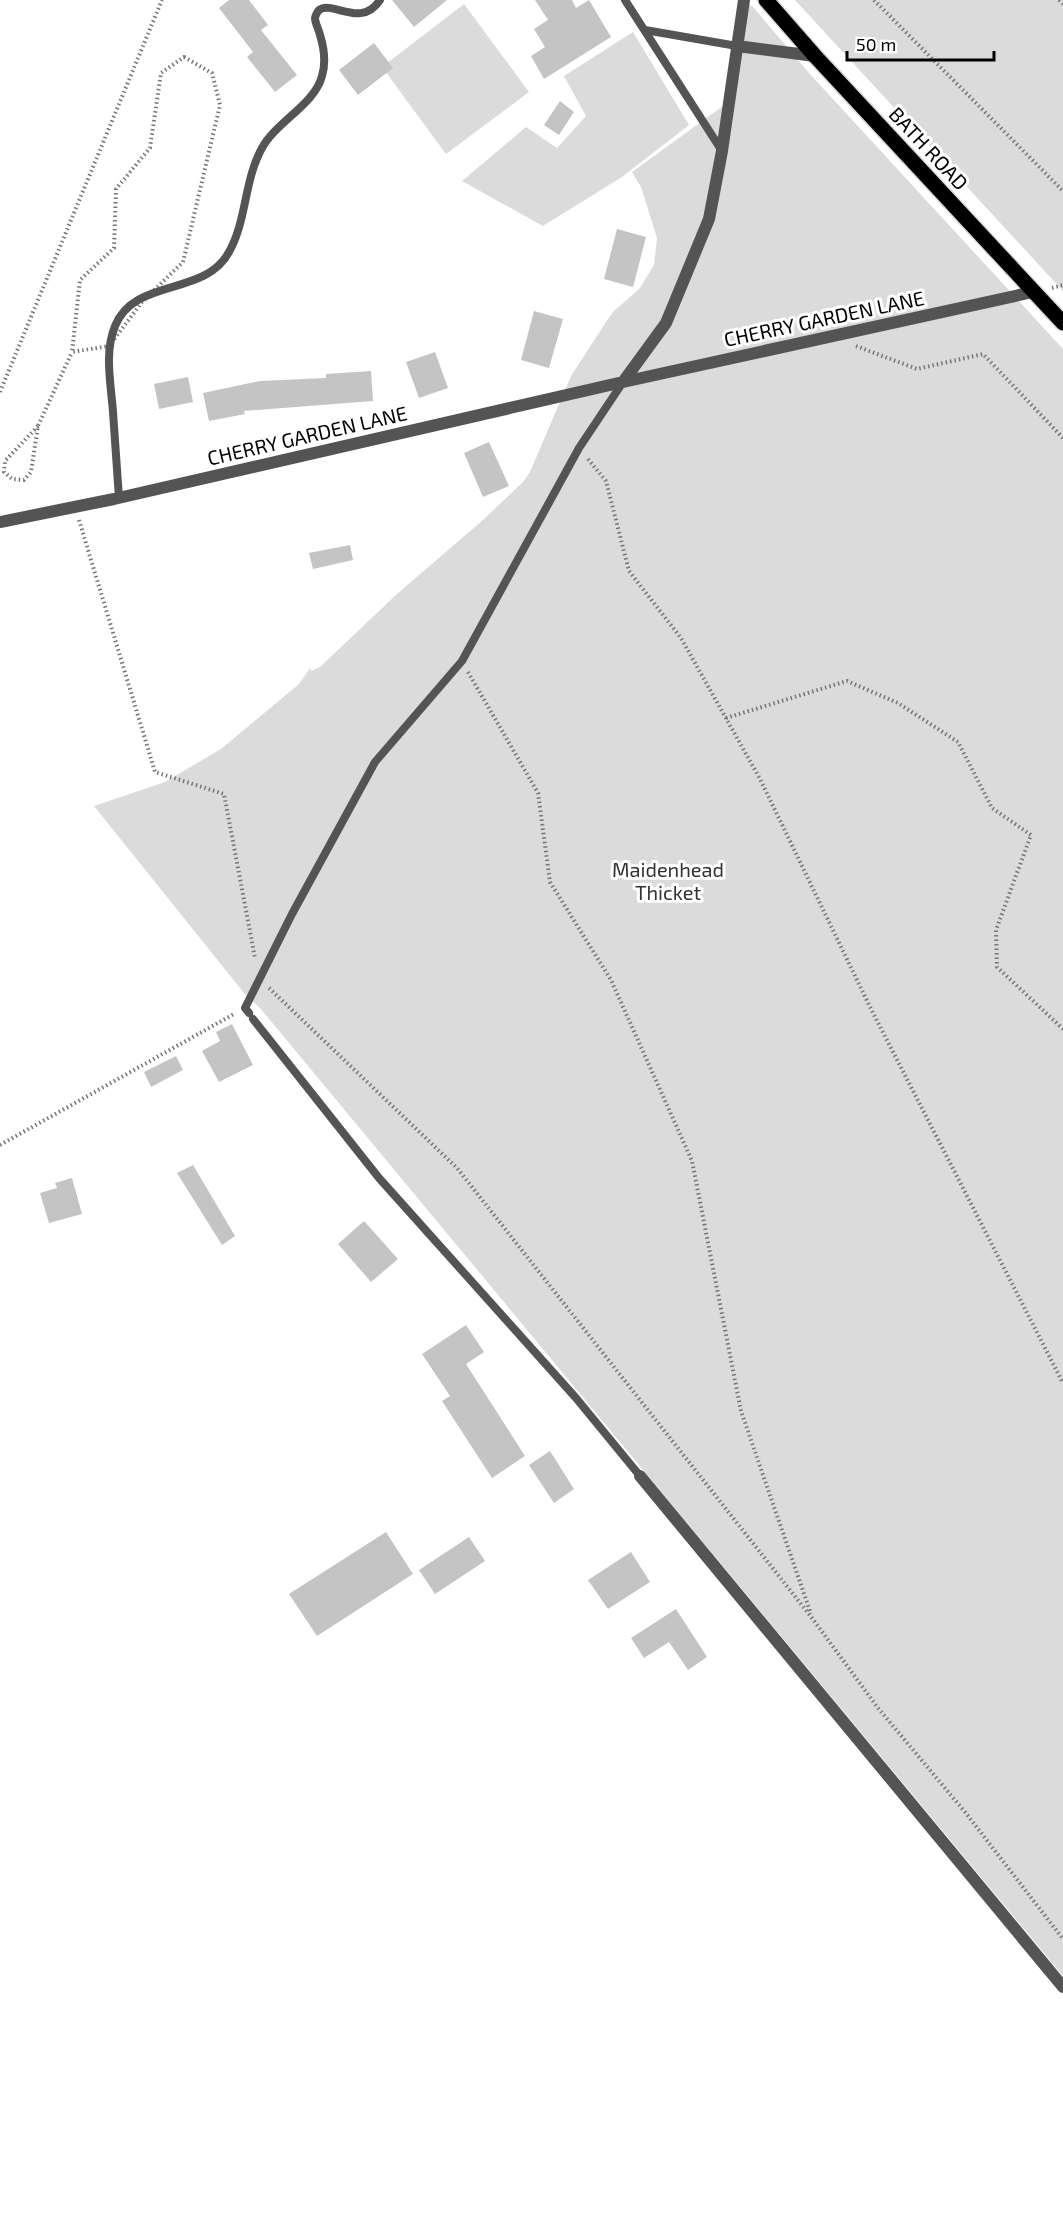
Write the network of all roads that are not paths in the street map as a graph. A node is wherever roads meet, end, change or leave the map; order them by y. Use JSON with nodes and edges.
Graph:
{"nodes":[{"id":1,"x":380,"y":0,"type":"edge"},
{"id":2,"x":625,"y":0,"type":"edge"},
{"id":3,"x":744,"y":0,"type":"edge"},
{"id":4,"x":766,"y":0,"type":"edge"},
{"id":5,"x":645,"y":30,"type":"junction"},
{"id":6,"x":737,"y":46,"type":"junction"},
{"id":7,"x":815,"y":56,"type":"junction"},
{"id":8,"x":722,"y":151,"type":"junction"},
{"id":9,"x":1033,"y":292,"type":"junction"},
{"id":10,"x":1063,"y":323,"type":"edge"},
{"id":11,"x":623,"y":382,"type":"junction"},
{"id":12,"x":119,"y":498,"type":"junction"},
{"id":13,"x":0,"y":522,"type":"edge"},
{"id":14,"x":640,"y":1476,"type":"joint"},
{"id":15,"x":1063,"y":1987,"type":"edge"}],
"edges":[{"from":1,"to":12,"type":"lane"},
{"from":2,"to":5,"type":"lane"},
{"from":3,"to":6,"type":"street"},
{"from":4,"to":7,"type":"main road","name":"BATH ROAD"},
{"from":5,"to":6,"type":"lane"},
{"from":5,"to":8,"type":"lane"},
{"from":6,"to":7,"type":"street"},
{"from":6,"to":8,"type":"street"},
{"from":7,"to":9,"type":"main road","name":"BATH ROAD"},
{"from":8,"to":11,"type":"street"},
{"from":9,"to":10,"type":"main road","name":"BATH ROAD"},
{"from":9,"to":11,"type":"street","name":"CHERRY GARDEN LANE"},
{"from":11,"to":12,"type":"street","name":"CHERRY GARDEN LANE"},
{"from":11,"to":14,"type":"lane"},
{"from":12,"to":13,"type":"street","name":"CHERRY GARDEN LANE"},
{"from":14,"to":15,"type":"street"}]}
